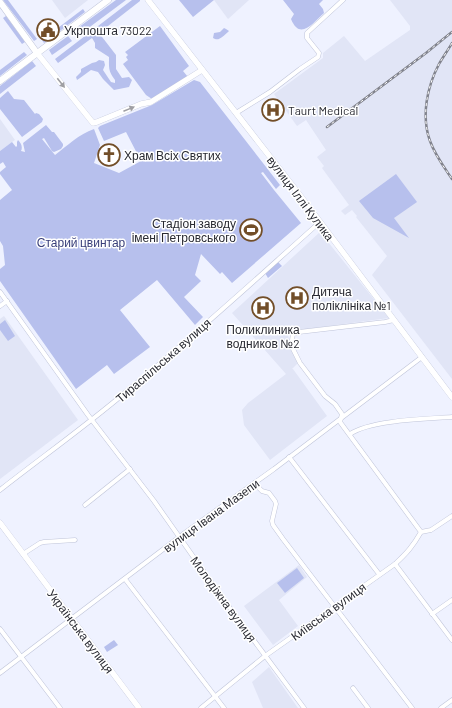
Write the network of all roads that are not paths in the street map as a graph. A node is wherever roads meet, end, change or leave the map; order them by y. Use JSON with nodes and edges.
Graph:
{"nodes":[{"id":1,"x":108,"y":0,"type":"edge"},
{"id":2,"x":148,"y":0,"type":"edge"},
{"id":3,"x":343,"y":0,"type":"edge"},
{"id":4,"x":0,"y":2,"type":"edge"},
{"id":5,"x":37,"y":53,"type":"junction"},
{"id":6,"x":202,"y":70,"type":"junction"},
{"id":7,"x":0,"y":81,"type":"edge"},
{"id":8,"x":236,"y":114,"type":"junction"},
{"id":9,"x":320,"y":222,"type":"junction"},
{"id":10,"x":0,"y":292,"type":"edge"},
{"id":11,"x":7,"y":301,"type":"junction"},
{"id":12,"x":0,"y":306,"type":"edge"},
{"id":13,"x":394,"y":320,"type":"junction"},
{"id":14,"x":422,"y":357,"type":"junction"},
{"id":15,"x":452,"y":397,"type":"edge"},
{"id":16,"x":452,"y":417,"type":"edge"},
{"id":17,"x":341,"y":418,"type":"junction"},
{"id":18,"x":92,"y":420,"type":"junction"},
{"id":19,"x":350,"y":434,"type":"junction"},
{"id":20,"x":289,"y":457,"type":"junction"},
{"id":21,"x":130,"y":469,"type":"junction"},
{"id":22,"x":254,"y":483,"type":"junction"},
{"id":23,"x":0,"y":490,"type":"edge"},
{"id":24,"x":85,"y":505,"type":"dead end"},
{"id":25,"x":452,"y":516,"type":"edge"},
{"id":26,"x":0,"y":523,"type":"edge"},
{"id":27,"x":420,"y":532,"type":"junction"},
{"id":28,"x":180,"y":537,"type":"junction"},
{"id":29,"x":74,"y":540,"type":"dead end"},
{"id":30,"x":23,"y":554,"type":"junction"},
{"id":31,"x":395,"y":564,"type":"junction"},
{"id":32,"x":379,"y":574,"type":"junction"},
{"id":33,"x":125,"y":579,"type":"junction"},
{"id":34,"x":452,"y":600,"type":"edge"},
{"id":35,"x":334,"y":606,"type":"junction"},
{"id":36,"x":432,"y":614,"type":"junction"},
{"id":37,"x":72,"y":619,"type":"junction"},
{"id":38,"x":0,"y":629,"type":"edge"},
{"id":39,"x":452,"y":640,"type":"edge"},
{"id":40,"x":266,"y":656,"type":"junction"},
{"id":41,"x":21,"y":657,"type":"junction"},
{"id":42,"x":0,"y":673,"type":"edge"},
{"id":43,"x":353,"y":688,"type":"dead end"},
{"id":44,"x":216,"y":697,"type":"junction"},
{"id":45,"x":452,"y":700,"type":"edge"},
{"id":46,"x":60,"y":708,"type":"edge"},
{"id":47,"x":139,"y":708,"type":"edge"},
{"id":48,"x":201,"y":708,"type":"edge"},
{"id":49,"x":224,"y":708,"type":"edge"},
{"id":50,"x":304,"y":708,"type":"edge"},
{"id":51,"x":368,"y":708,"type":"edge"},
{"id":52,"x":412,"y":708,"type":"edge"},
{"id":53,"x":441,"y":708,"type":"edge"}],
"edges":[{"from":1,"to":5,"type":"main road"},
{"from":2,"to":6,"type":"street","name":"вулиця Іллі Кулика"},
{"from":3,"to":8,"type":"street"},
{"from":4,"to":5,"type":"main road"},
{"from":5,"to":6,"type":"street","one_way":true},
{"from":5,"to":7,"type":"main road"},
{"from":6,"to":8,"type":"street","name":"вулиця Іллі Кулика"},
{"from":8,"to":9,"type":"street","name":"вулиця Іллі Кулика"},
{"from":9,"to":13,"type":"street","name":"вулиця Іллі Кулика"},
{"from":9,"to":18,"type":"street","name":"Тираспільська вулиця"},
{"from":10,"to":11,"type":"street","name":"Молодіжна вулиця"},
{"from":11,"to":12,"type":"street"},
{"from":11,"to":18,"type":"street","name":"Молодіжна вулиця"},
{"from":13,"to":14,"type":"street","name":"вулиця Іллі Кулика"},
{"from":13,"to":17,"type":"street"},
{"from":14,"to":15,"type":"street","name":"вулиця Іллі Кулика"},
{"from":14,"to":17,"type":"street","name":"вулиця Івана Мазепи"},
{"from":16,"to":19,"type":"street"},
{"from":17,"to":19,"type":"street"},
{"from":17,"to":20,"type":"street","name":"вулиця Івана Мазепи"},
{"from":18,"to":21,"type":"street","name":"Молодіжна вулиця"},
{"from":18,"to":23,"type":"street","name":"Тираспільська вулиця"},
{"from":19,"to":27,"type":"street"},
{"from":20,"to":22,"type":"street","name":"вулиця Івана Мазепи"},
{"from":20,"to":32,"type":"street"},
{"from":21,"to":24,"type":"street"},
{"from":21,"to":28,"type":"street","name":"Молодіжна вулиця"},
{"from":22,"to":28,"type":"street","name":"вулиця Івана Мазепи"},
{"from":22,"to":35,"type":"street"},
{"from":25,"to":27,"type":"street"},
{"from":26,"to":30,"type":"street","name":"Українська вулиця"},
{"from":27,"to":31,"type":"street","name":"Київська вулиця"},
{"from":28,"to":33,"type":"street","name":"вулиця Івана Мазепи"},
{"from":28,"to":40,"type":"street","name":"Молодіжна вулиця"},
{"from":29,"to":30,"type":"street"},
{"from":30,"to":37,"type":"street","name":"Українська вулиця"},
{"from":31,"to":32,"type":"street","name":"Київська вулиця"},
{"from":31,"to":36,"type":"street"},
{"from":32,"to":35,"type":"street","name":"Київська вулиця"},
{"from":33,"to":37,"type":"street","name":"вулиця Івана Мазепи"},
{"from":33,"to":44,"type":"street"},
{"from":34,"to":36,"type":"street"},
{"from":35,"to":40,"type":"street","name":"Київська вулиця"},
{"from":35,"to":52,"type":"street"},
{"from":36,"to":39,"type":"street"},
{"from":37,"to":41,"type":"street","name":"вулиця Івана Мазепи"},
{"from":37,"to":47,"type":"street","name":"Українська вулиця"},
{"from":38,"to":41,"type":"street"},
{"from":40,"to":44,"type":"street","name":"Київська вулиця"},
{"from":40,"to":50,"type":"street","name":"Молодіжна вулиця"},
{"from":41,"to":42,"type":"street","name":"вулиця Івана Мазепи"},
{"from":41,"to":46,"type":"street"},
{"from":43,"to":51,"type":"street"},
{"from":44,"to":48,"type":"street","name":"Київська вулиця"},
{"from":44,"to":49,"type":"street"},
{"from":45,"to":53,"type":"street"}]}
